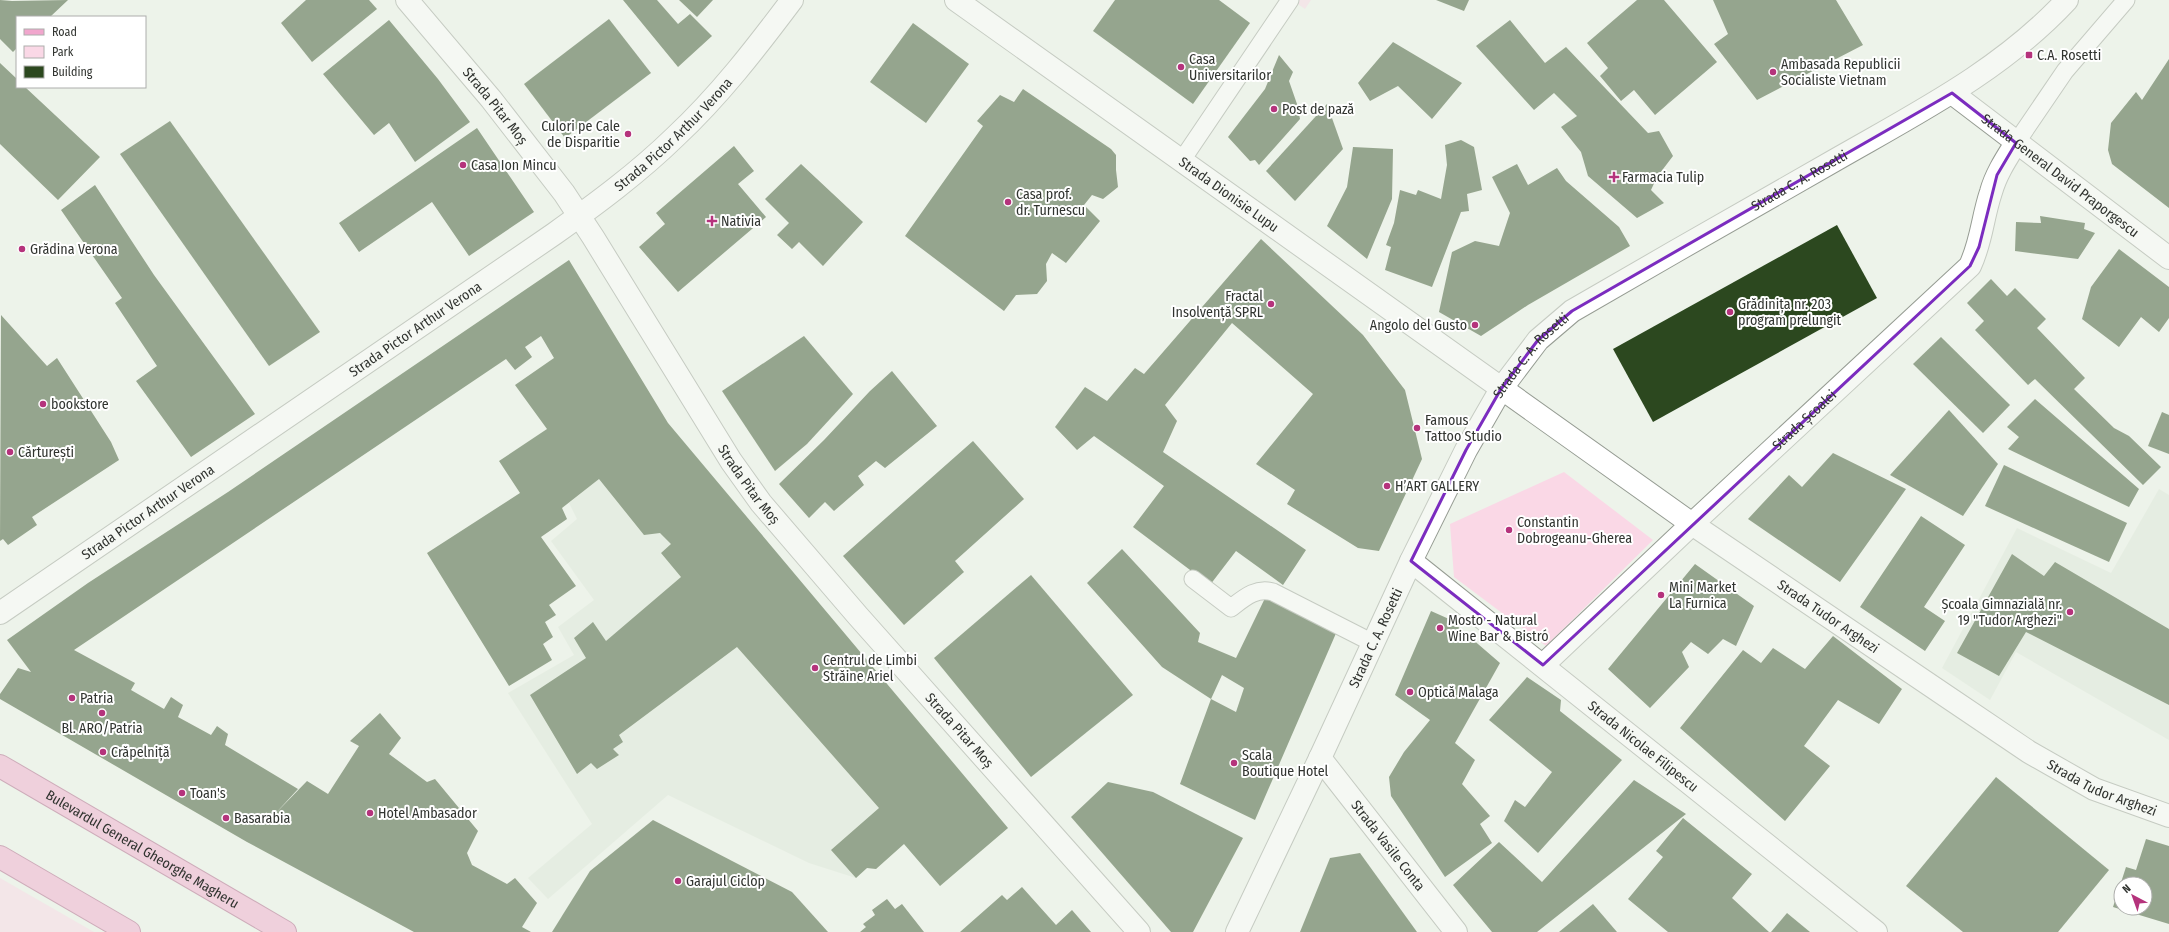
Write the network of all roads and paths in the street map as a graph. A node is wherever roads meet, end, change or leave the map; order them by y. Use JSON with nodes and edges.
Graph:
{"nodes":[{"id":1,"x":407,"y":0,"type":"edge"},
{"id":2,"x":792,"y":0,"type":"edge"},
{"id":3,"x":956,"y":0,"type":"edge"},
{"id":4,"x":1290,"y":0,"type":"edge"},
{"id":5,"x":2067,"y":0,"type":"edge"},
{"id":6,"x":2126,"y":0,"type":"edge"},
{"id":7,"x":1952,"y":93,"type":"junction"},
{"id":8,"x":2016,"y":143,"type":"junction"},
{"id":9,"x":1182,"y":160,"type":"junction"},
{"id":10,"x":579,"y":216,"type":"junction"},
{"id":11,"x":2169,"y":258,"type":"edge"},
{"id":12,"x":1501,"y":390,"type":"junction"},
{"id":13,"x":1692,"y":524,"type":"junction"},
{"id":14,"x":1411,"y":561,"type":"junction"},
{"id":15,"x":1193,"y":580,"type":"dead end"},
{"id":16,"x":0,"y":613,"type":"edge"},
{"id":17,"x":1373,"y":643,"type":"junction"},
{"id":18,"x":1543,"y":665,"type":"junction"},
{"id":19,"x":1320,"y":758,"type":"junction"},
{"id":20,"x":0,"y":766,"type":"edge"},
{"id":21,"x":2169,"y":816,"type":"edge"},
{"id":22,"x":0,"y":857,"type":"edge"},
{"id":23,"x":129,"y":932,"type":"edge"},
{"id":24,"x":285,"y":932,"type":"edge"},
{"id":25,"x":1138,"y":932,"type":"edge"},
{"id":26,"x":1237,"y":932,"type":"edge"},
{"id":27,"x":1456,"y":932,"type":"edge"},
{"id":28,"x":1876,"y":932,"type":"edge"}],
"edges":[{"from":1,"to":10,"type":"street","name":"Strada Pitar Moș"},
{"from":2,"to":10,"type":"street","name":"Strada Pictor Arthur Verona"},
{"from":3,"to":9,"type":"street","name":"Strada Dionisie Lupu"},
{"from":4,"to":9,"type":"lane"},
{"from":5,"to":7,"type":"street","name":"Strada C. A. Rosetti"},
{"from":6,"to":8,"type":"lane"},
{"from":7,"to":8,"type":"street","name":"Strada General David Praporgescu"},
{"from":7,"to":12,"type":"street","name":"Strada C. A. Rosetti"},
{"from":8,"to":11,"type":"street","name":"Strada General David Praporgescu"},
{"from":8,"to":13,"type":"street","name":"Strada Școalei"},
{"from":9,"to":12,"type":"street","name":"Strada Dionisie Lupu"},
{"from":10,"to":16,"type":"street","name":"Strada Pictor Arthur Verona"},
{"from":10,"to":25,"type":"street","name":"Strada Pitar Moș"},
{"from":12,"to":13,"type":"street","name":"Strada Tudor Arghezi"},
{"from":12,"to":14,"type":"street","name":"Strada C. A. Rosetti"},
{"from":13,"to":18,"type":"street","name":"Strada Școalei"},
{"from":13,"to":21,"type":"street","name":"Strada Tudor Arghezi"},
{"from":14,"to":17,"type":"street","name":"Strada C. A. Rosetti"},
{"from":14,"to":18,"type":"street","name":"Strada Nicolae Filipescu"},
{"from":15,"to":17,"type":"lane"},
{"from":17,"to":19,"type":"street","name":"Strada C. A. Rosetti"},
{"from":18,"to":28,"type":"street","name":"Strada Nicolae Filipescu"},
{"from":19,"to":26,"type":"street","name":"Strada C. A. Rosetti"},
{"from":19,"to":27,"type":"street","name":"Strada Vasile Conta"},
{"from":20,"to":24,"type":"main road","name":"Bulevardul General Gheorghe Magheru"},
{"from":22,"to":23,"type":"main road"}]}
